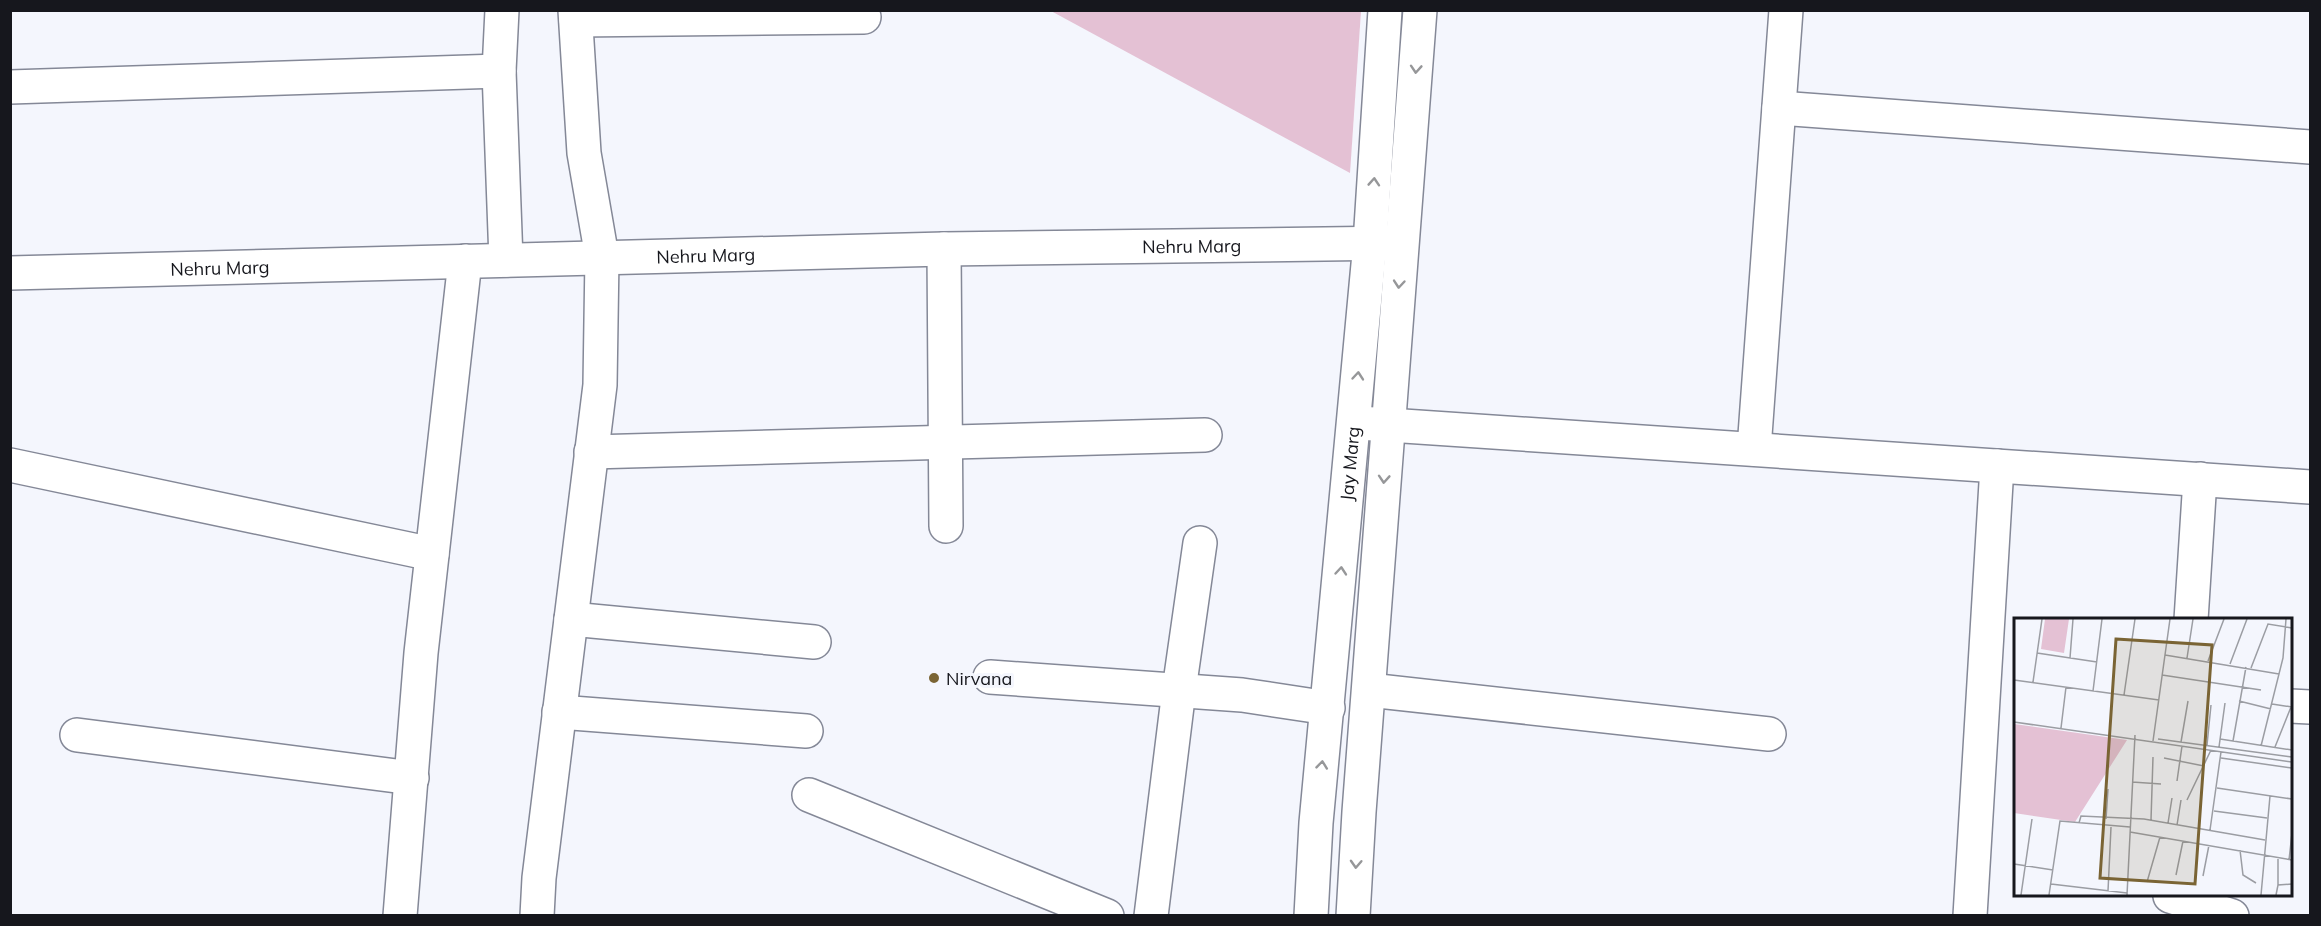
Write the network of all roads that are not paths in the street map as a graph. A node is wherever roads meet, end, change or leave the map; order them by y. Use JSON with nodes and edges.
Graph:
{"nodes":[{"id":1,"x":502,"y":10,"type":"edge"},
{"id":2,"x":1385,"y":10,"type":"edge"},
{"id":3,"x":1419,"y":10,"type":"edge"},
{"id":4,"x":1786,"y":10,"type":"edge"},
{"id":5,"x":575,"y":15,"type":"edge"},
{"id":6,"x":864,"y":17,"type":"dead end"},
{"id":7,"x":499,"y":71,"type":"junction"},
{"id":8,"x":10,"y":87,"type":"edge"},
{"id":9,"x":1779,"y":108,"type":"junction"},
{"id":10,"x":2310,"y":147,"type":"edge"},
{"id":11,"x":1370,"y":243,"type":"junction"},
{"id":12,"x":1402,"y":243,"type":"junction"},
{"id":13,"x":944,"y":249,"type":"junction"},
{"id":14,"x":602,"y":258,"type":"junction"},
{"id":15,"x":506,"y":260,"type":"junction"},
{"id":16,"x":465,"y":261,"type":"junction"},
{"id":17,"x":10,"y":273,"type":"edge"},
{"id":18,"x":1354,"y":422,"type":"junction"},
{"id":19,"x":1388,"y":425,"type":"junction"},
{"id":20,"x":1205,"y":435,"type":"dead end"},
{"id":21,"x":946,"y":442,"type":"junction"},
{"id":22,"x":1754,"y":449,"type":"junction"},
{"id":23,"x":591,"y":452,"type":"junction"},
{"id":24,"x":10,"y":465,"type":"edge"},
{"id":25,"x":1997,"y":466,"type":"junction"},
{"id":26,"x":2200,"y":479,"type":"junction"},
{"id":27,"x":2310,"y":487,"type":"edge"},
{"id":28,"x":946,"y":526,"type":"dead end"},
{"id":29,"x":1200,"y":543,"type":"dead end"},
{"id":30,"x":432,"y":554,"type":"junction"},
{"id":31,"x":2191,"y":618,"type":"edge"},
{"id":32,"x":571,"y":619,"type":"junction"},
{"id":33,"x":814,"y":642,"type":"dead end"},
{"id":34,"x":990,"y":677,"type":"dead end"},
{"id":35,"x":1179,"y":690,"type":"junction"},
{"id":36,"x":1369,"y":690,"type":"junction"},
{"id":37,"x":2291,"y":706,"type":"edge"},
{"id":38,"x":2310,"y":707,"type":"edge"},
{"id":39,"x":1328,"y":708,"type":"junction"},
{"id":40,"x":560,"y":712,"type":"junction"},
{"id":41,"x":807,"y":731,"type":"dead end"},
{"id":42,"x":1769,"y":734,"type":"dead end"},
{"id":43,"x":77,"y":735,"type":"dead end"},
{"id":44,"x":412,"y":778,"type":"junction"},
{"id":45,"x":808,"y":795,"type":"dead end"},
{"id":46,"x":2169,"y":902,"type":"edge"},
{"id":47,"x":400,"y":915,"type":"edge"},
{"id":48,"x":537,"y":915,"type":"edge"},
{"id":49,"x":1107,"y":915,"type":"edge"},
{"id":50,"x":1151,"y":915,"type":"edge"},
{"id":51,"x":1311,"y":915,"type":"edge"},
{"id":52,"x":1353,"y":915,"type":"edge"},
{"id":53,"x":1970,"y":915,"type":"edge"},
{"id":54,"x":2232,"y":915,"type":"edge"}],
"edges":[{"from":1,"to":7,"type":"street"},
{"from":11,"to":2,"type":"street","name":"Jay Marg","one_way":true},
{"from":3,"to":12,"type":"street","name":"Jay Marg","one_way":true},
{"from":4,"to":9,"type":"street"},
{"from":5,"to":6,"type":"street"},
{"from":5,"to":14,"type":"street"},
{"from":7,"to":8,"type":"street"},
{"from":7,"to":15,"type":"street"},
{"from":9,"to":10,"type":"street"},
{"from":9,"to":22,"type":"street"},
{"from":11,"to":12,"type":"street","name":"Nehru Marg"},
{"from":11,"to":13,"type":"street","name":"Nehru Marg"},
{"from":18,"to":11,"type":"street","name":"Jay Marg","one_way":true},
{"from":12,"to":19,"type":"street","name":"Jay Marg","one_way":true},
{"from":13,"to":14,"type":"street","name":"Nehru Marg"},
{"from":13,"to":21,"type":"street"},
{"from":14,"to":15,"type":"street","name":"Nehru Marg"},
{"from":14,"to":23,"type":"street"},
{"from":15,"to":16,"type":"street","name":"Nehru Marg"},
{"from":16,"to":17,"type":"street","name":"Nehru Marg"},
{"from":16,"to":30,"type":"street"},
{"from":18,"to":19,"type":"street"},
{"from":39,"to":18,"type":"street","name":"Jay Marg","one_way":true},
{"from":19,"to":22,"type":"street"},
{"from":19,"to":36,"type":"street","name":"Jay Marg","one_way":true},
{"from":20,"to":21,"type":"street"},
{"from":21,"to":23,"type":"street"},
{"from":21,"to":28,"type":"street"},
{"from":22,"to":25,"type":"street"},
{"from":23,"to":32,"type":"street"},
{"from":24,"to":30,"type":"street"},
{"from":25,"to":26,"type":"street"},
{"from":25,"to":53,"type":"street"},
{"from":26,"to":27,"type":"street"},
{"from":26,"to":31,"type":"street"},
{"from":29,"to":35,"type":"street"},
{"from":30,"to":44,"type":"street"},
{"from":32,"to":33,"type":"street"},
{"from":32,"to":40,"type":"street"},
{"from":34,"to":35,"type":"street"},
{"from":35,"to":39,"type":"street"},
{"from":35,"to":50,"type":"street"},
{"from":36,"to":42,"type":"street"},
{"from":36,"to":52,"type":"street","name":"Jay Marg","one_way":true},
{"from":37,"to":38,"type":"street"},
{"from":51,"to":39,"type":"street","name":"Jay Marg","one_way":true},
{"from":40,"to":41,"type":"street"},
{"from":40,"to":48,"type":"street"},
{"from":43,"to":44,"type":"street"},
{"from":44,"to":47,"type":"street"},
{"from":45,"to":49,"type":"street"},
{"from":46,"to":54,"type":"street"}]}
